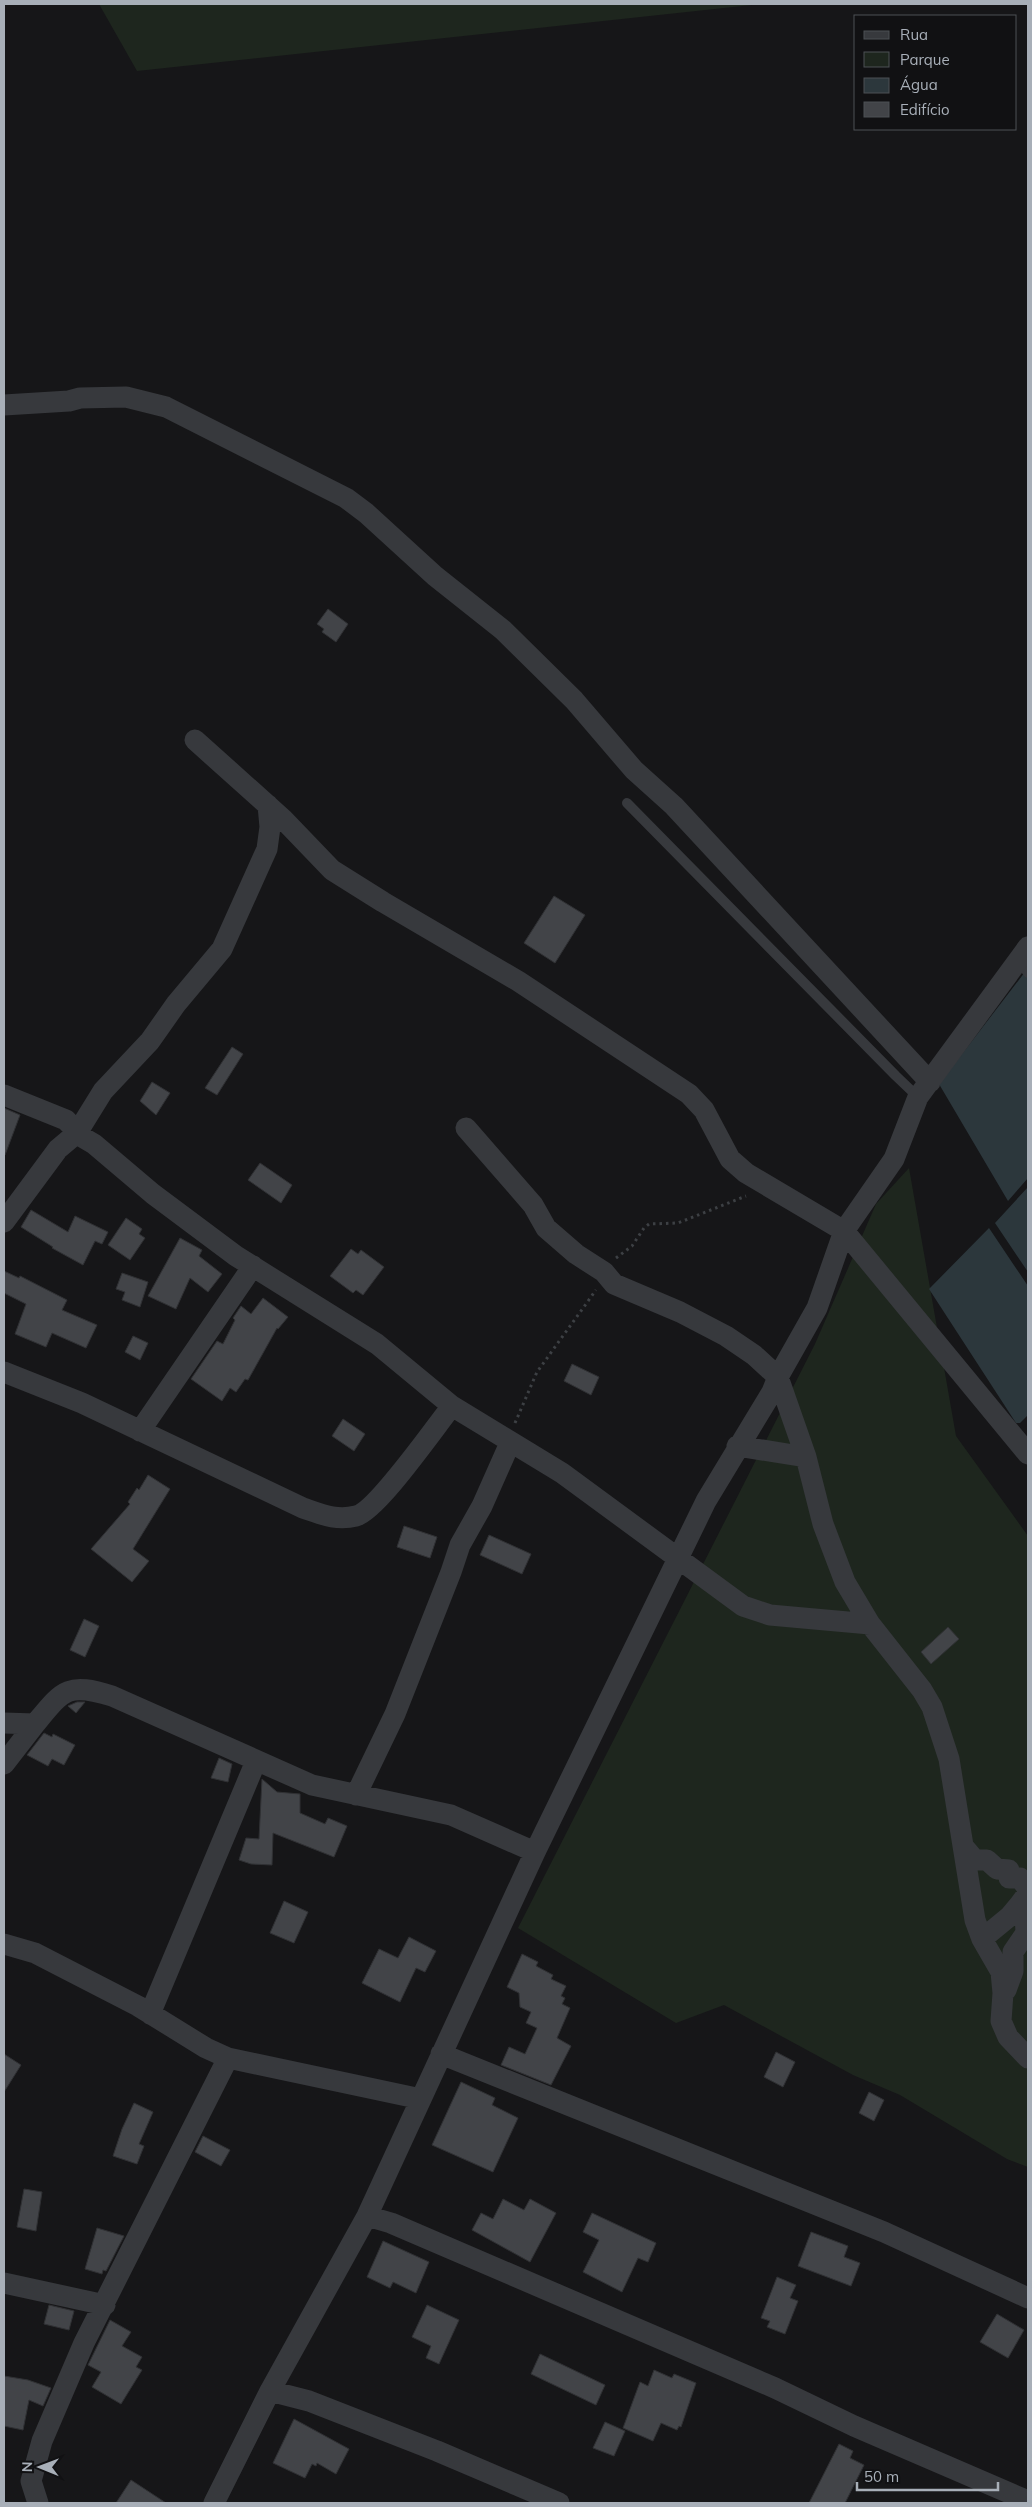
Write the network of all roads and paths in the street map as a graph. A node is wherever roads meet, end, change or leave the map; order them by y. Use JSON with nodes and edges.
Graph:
{"nodes":[{"id":1,"x":4,"y":405,"type":"edge"},
{"id":2,"x":195,"y":740,"type":"dead end"},
{"id":3,"x":627,"y":802,"type":"dead end"},
{"id":4,"x":268,"y":805,"type":"junction"},
{"id":5,"x":1025,"y":960,"type":"edge"},
{"id":6,"x":924,"y":1089,"type":"junction"},
{"id":7,"x":4,"y":1095,"type":"edge"},
{"id":8,"x":466,"y":1128,"type":"dead end"},
{"id":9,"x":77,"y":1133,"type":"junction"},
{"id":10,"x":4,"y":1222,"type":"edge"},
{"id":11,"x":844,"y":1231,"type":"junction"},
{"id":12,"x":253,"y":1266,"type":"junction"},
{"id":13,"x":4,"y":1372,"type":"edge"},
{"id":14,"x":778,"y":1377,"type":"junction"},
{"id":15,"x":452,"y":1406,"type":"junction"},
{"id":16,"x":140,"y":1430,"type":"junction"},
{"id":17,"x":510,"y":1443,"type":"junction"},
{"id":18,"x":737,"y":1446,"type":"junction"},
{"id":19,"x":1028,"y":1454,"type":"edge"},
{"id":20,"x":806,"y":1458,"type":"junction"},
{"id":21,"x":679,"y":1558,"type":"junction"},
{"id":22,"x":870,"y":1624,"type":"junction"},
{"id":23,"x":4,"y":1723,"type":"edge"},
{"id":24,"x":35,"y":1724,"type":"junction"},
{"id":25,"x":256,"y":1761,"type":"junction"},
{"id":26,"x":4,"y":1764,"type":"edge"},
{"id":27,"x":356,"y":1795,"type":"junction"},
{"id":28,"x":963,"y":1846,"type":"junction"},
{"id":29,"x":535,"y":1852,"type":"junction"},
{"id":30,"x":1025,"y":1895,"type":"edge"},
{"id":31,"x":982,"y":1939,"type":"junction"},
{"id":32,"x":4,"y":1944,"type":"edge"},
{"id":33,"x":1002,"y":2000,"type":"junction"},
{"id":34,"x":150,"y":2014,"type":"junction"},
{"id":35,"x":441,"y":2054,"type":"junction"},
{"id":36,"x":228,"y":2058,"type":"junction"},
{"id":37,"x":1028,"y":2058,"type":"edge"},
{"id":38,"x":421,"y":2099,"type":"junction"},
{"id":39,"x":367,"y":2216,"type":"junction"},
{"id":40,"x":4,"y":2283,"type":"edge"},
{"id":41,"x":1028,"y":2298,"type":"edge"},
{"id":42,"x":105,"y":2305,"type":"junction"},
{"id":43,"x":270,"y":2391,"type":"junction"},
{"id":44,"x":1028,"y":2501,"type":"edge"},
{"id":45,"x":38,"y":2503,"type":"edge"},
{"id":46,"x":214,"y":2503,"type":"edge"},
{"id":47,"x":559,"y":2503,"type":"edge"}],
"edges":[{"from":1,"to":6,"type":"street"},
{"from":2,"to":4,"type":"street"},
{"from":3,"to":6,"type":"lane"},
{"from":4,"to":9,"type":"street"},
{"from":4,"to":11,"type":"street"},
{"from":5,"to":6,"type":"street"},
{"from":6,"to":11,"type":"street"},
{"from":7,"to":9,"type":"street"},
{"from":8,"to":14,"type":"street"},
{"from":9,"to":10,"type":"street"},
{"from":9,"to":12,"type":"street"},
{"from":11,"to":14,"type":"street"},
{"from":11,"to":19,"type":"street"},
{"from":12,"to":15,"type":"street"},
{"from":12,"to":16,"type":"street"},
{"from":13,"to":16,"type":"street"},
{"from":14,"to":18,"type":"street"},
{"from":14,"to":20,"type":"street"},
{"from":15,"to":16,"type":"street"},
{"from":15,"to":17,"type":"street"},
{"from":17,"to":21,"type":"street"},
{"from":17,"to":27,"type":"street"},
{"from":18,"to":20,"type":"street"},
{"from":18,"to":21,"type":"street"},
{"from":20,"to":22,"type":"street"},
{"from":21,"to":22,"type":"street"},
{"from":21,"to":29,"type":"street"},
{"from":22,"to":28,"type":"street"},
{"from":23,"to":24,"type":"street"},
{"from":24,"to":25,"type":"street"},
{"from":24,"to":26,"type":"street"},
{"from":25,"to":27,"type":"street"},
{"from":25,"to":34,"type":"street"},
{"from":27,"to":29,"type":"street"},
{"from":28,"to":30,"type":"street"},
{"from":28,"to":31,"type":"street"},
{"from":29,"to":35,"type":"street"},
{"from":30,"to":31,"type":"street"},
{"from":30,"to":33,"type":"street"},
{"from":31,"to":33,"type":"street"},
{"from":32,"to":34,"type":"street"},
{"from":33,"to":37,"type":"street"},
{"from":34,"to":36,"type":"street"},
{"from":35,"to":38,"type":"street"},
{"from":35,"to":41,"type":"street"},
{"from":36,"to":38,"type":"street"},
{"from":36,"to":42,"type":"street"},
{"from":38,"to":39,"type":"street"},
{"from":39,"to":43,"type":"street"},
{"from":39,"to":44,"type":"street"},
{"from":40,"to":42,"type":"street"},
{"from":42,"to":45,"type":"street"},
{"from":43,"to":46,"type":"street"},
{"from":43,"to":47,"type":"street"}]}
